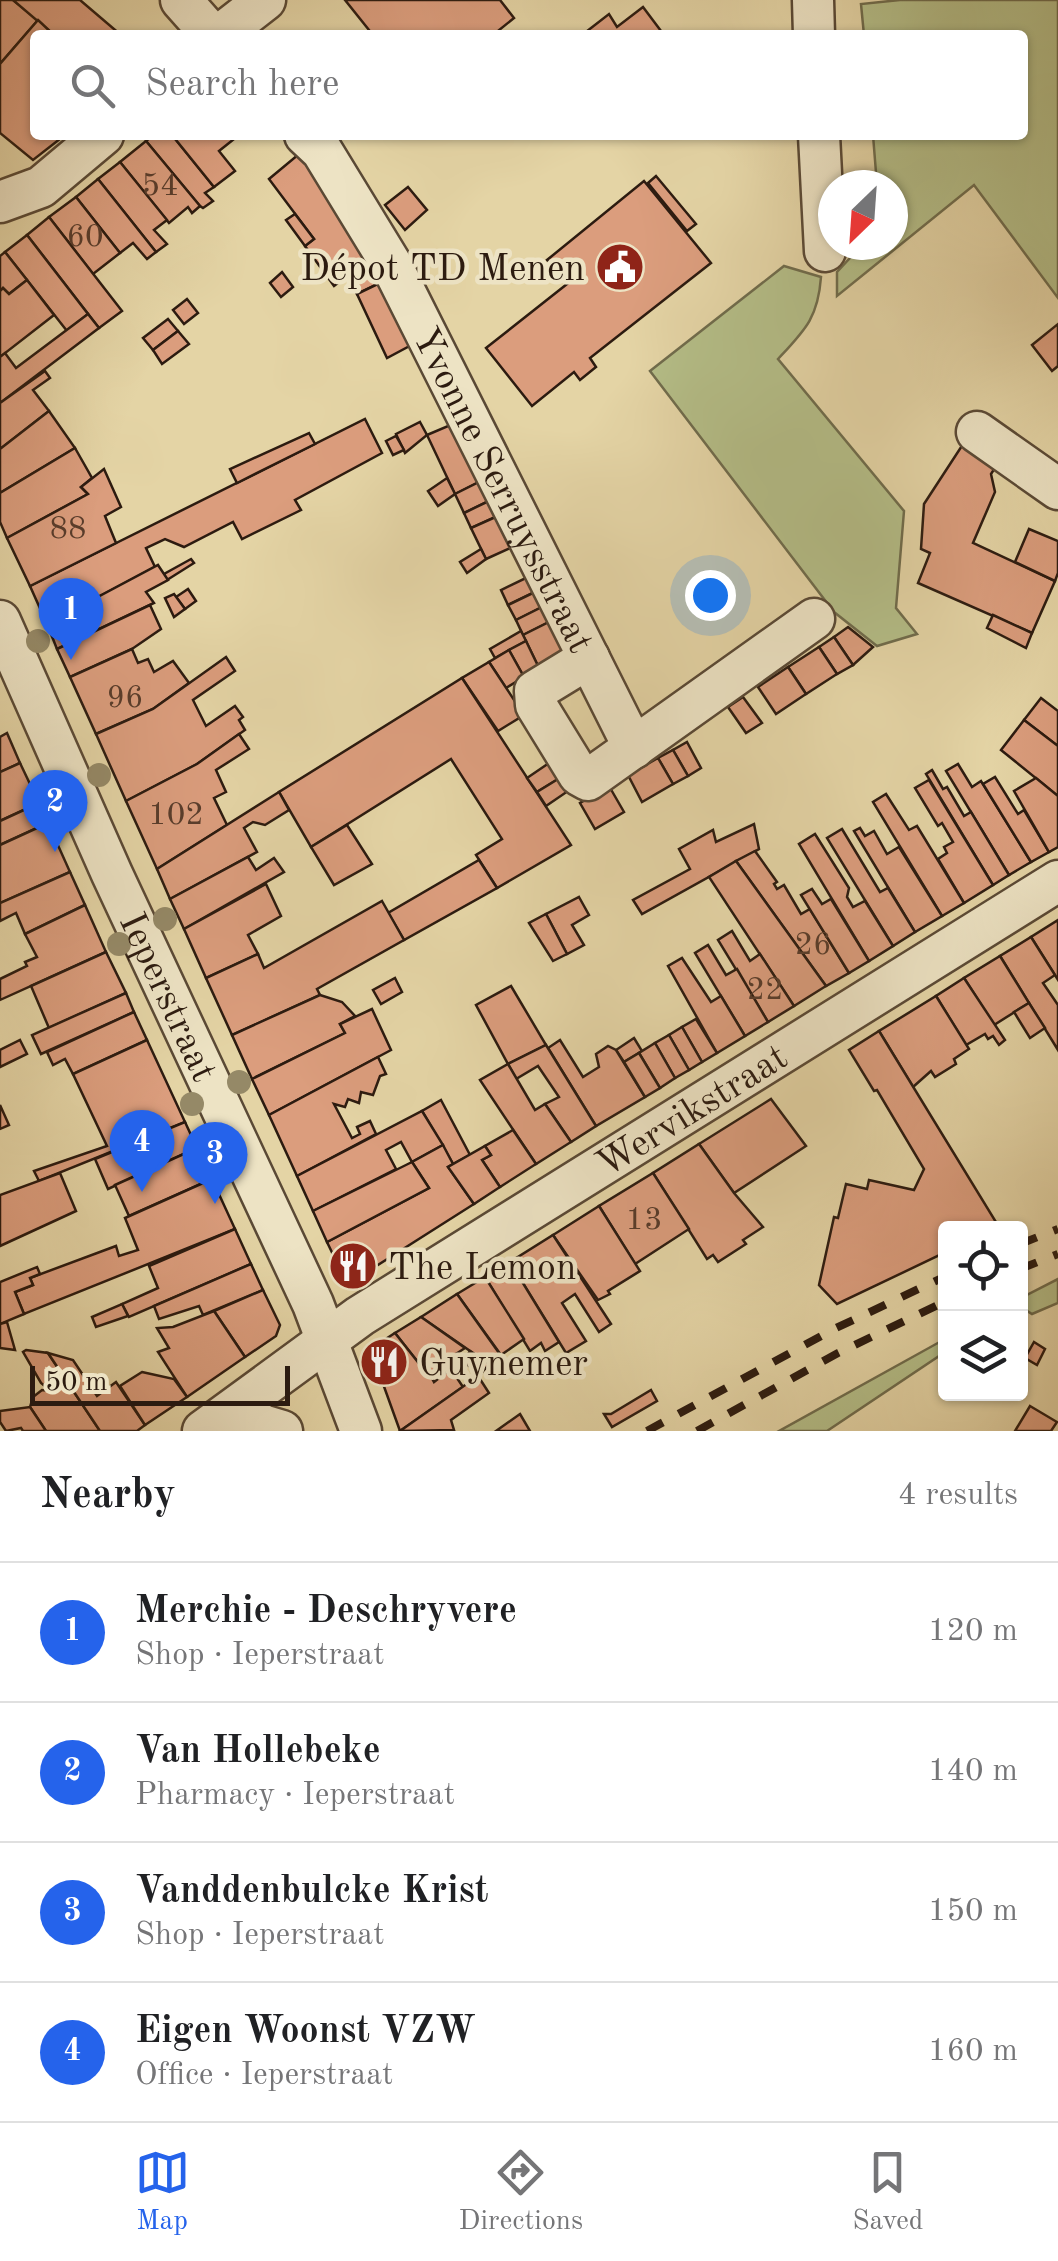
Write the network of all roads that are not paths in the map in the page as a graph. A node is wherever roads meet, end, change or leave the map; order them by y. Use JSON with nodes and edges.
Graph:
{"nodes":[{"id":1,"x":181,"y":0,"type":"edge"},
{"id":2,"x":265,"y":0,"type":"edge"},
{"id":3,"x":812,"y":0,"type":"edge"},
{"id":4,"x":208,"y":30,"type":"edge"},
{"id":5,"x":226,"y":30,"type":"edge"},
{"id":6,"x":814,"y":30,"type":"edge"},
{"id":7,"x":97,"y":140,"type":"edge"},
{"id":8,"x":310,"y":140,"type":"edge"},
{"id":9,"x":819,"y":140,"type":"edge"},
{"id":10,"x":821,"y":170,"type":"edge"},
{"id":11,"x":0,"y":202,"type":"edge"},
{"id":12,"x":977,"y":432,"type":"dead end"},
{"id":13,"x":1058,"y":489,"type":"edge"},
{"id":14,"x":814,"y":619,"type":"dead end"},
{"id":15,"x":0,"y":621,"type":"edge"},
{"id":16,"x":589,"y":658,"type":"junction"},
{"id":17,"x":634,"y":748,"type":"junction"},
{"id":18,"x":1058,"y":881,"type":"edge"},
{"id":19,"x":326,"y":1338,"type":"junction"},
{"id":20,"x":209,"y":1427,"type":"edge"},
{"id":21,"x":282,"y":1431,"type":"edge"},
{"id":22,"x":360,"y":1431,"type":"edge"}],
"edges":[{"from":1,"to":4,"type":"street"},
{"from":2,"to":5,"type":"street"},
{"from":3,"to":6,"type":"street"},
{"from":7,"to":11,"type":"street"},
{"from":8,"to":16,"type":"street","name":"Yvonne Serruysstraat"},
{"from":9,"to":10,"type":"street"},
{"from":12,"to":13,"type":"street"},
{"from":14,"to":17,"type":"street"},
{"from":15,"to":19,"type":"street","name":"Ieperstraat"},
{"from":16,"to":17,"type":"street","name":"Yvonne Serruysstraat"},
{"from":16,"to":17,"type":"street"},
{"from":18,"to":19,"type":"street","name":"Wervikstraat"},
{"from":19,"to":20,"type":"street","name":"Wervikstraat"},
{"from":19,"to":22,"type":"street","name":"Ieperstraat"},
{"from":20,"to":21,"type":"street"}]}
